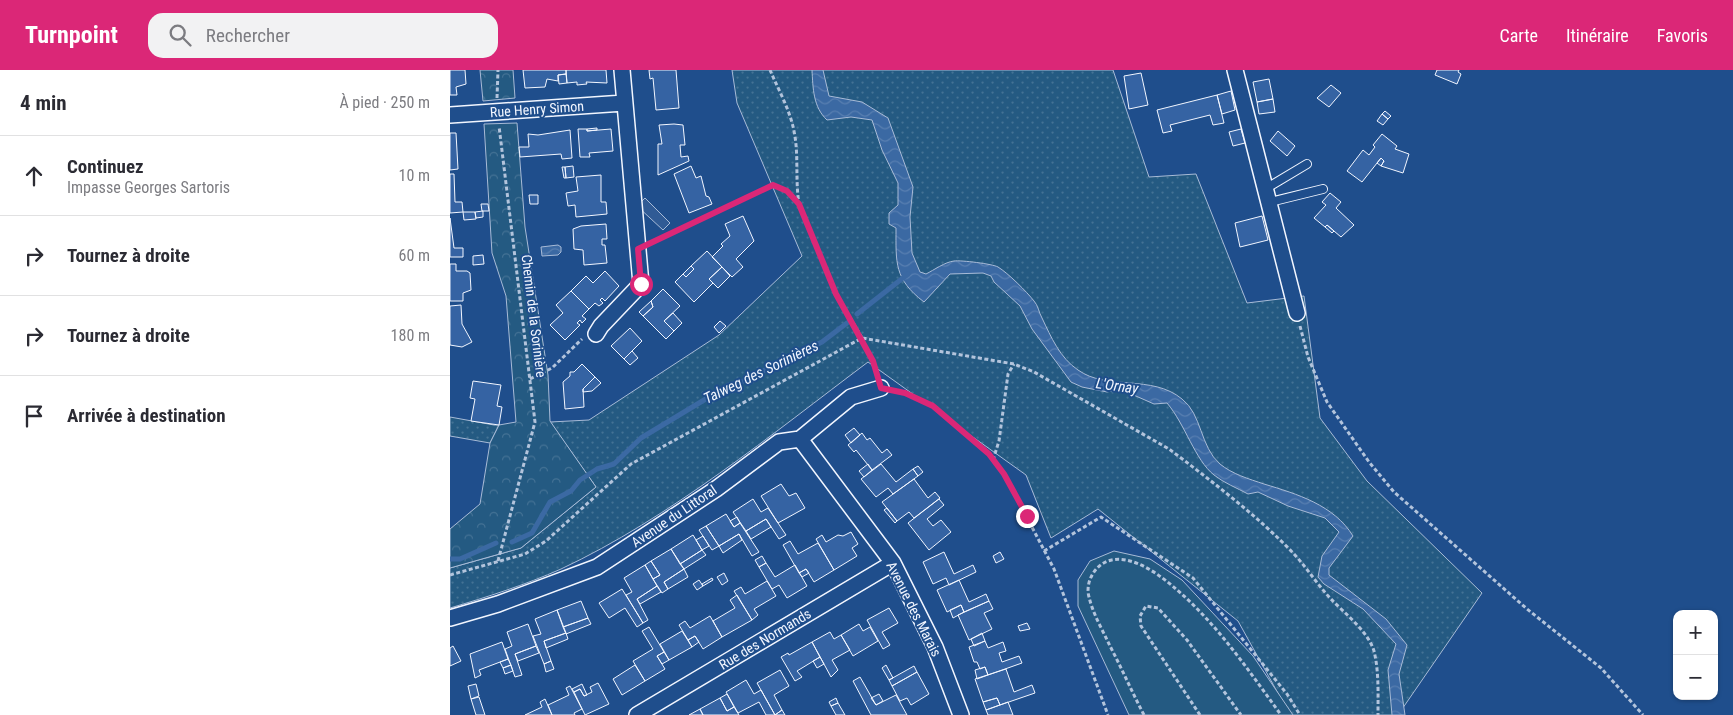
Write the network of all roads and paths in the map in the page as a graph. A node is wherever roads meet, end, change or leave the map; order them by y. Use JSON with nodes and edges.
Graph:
{"nodes":[{"id":1,"x":498,"y":70,"type":"edge"},
{"id":2,"x":622,"y":70,"type":"edge"},
{"id":3,"x":770,"y":70,"type":"edge"},
{"id":4,"x":1236,"y":70,"type":"edge"},
{"id":5,"x":624,"y":103,"type":"junction"},
{"id":6,"x":497,"y":112,"type":"junction"},
{"id":7,"x":450,"y":115,"type":"edge"},
{"id":8,"x":1307,"y":164,"type":"dead end"},
{"id":9,"x":1323,"y":189,"type":"dead end"},
{"id":10,"x":1269,"y":195,"type":"junction"},
{"id":11,"x":799,"y":204,"type":"junction"},
{"id":12,"x":638,"y":249,"type":"junction"},
{"id":13,"x":1297,"y":313,"type":"joint"},
{"id":14,"x":596,"y":334,"type":"joint"},
{"id":15,"x":862,"y":338,"type":"junction"},
{"id":16,"x":1014,"y":364,"type":"junction"},
{"id":17,"x":530,"y":379,"type":"junction"},
{"id":18,"x":881,"y":388,"type":"junction"},
{"id":19,"x":800,"y":439,"type":"junction"},
{"id":20,"x":993,"y":460,"type":"junction"},
{"id":21,"x":1044,"y":550,"type":"junction"},
{"id":22,"x":498,"y":561,"type":"junction"},
{"id":23,"x":893,"y":563,"type":"junction"},
{"id":24,"x":450,"y":575,"type":"edge"},
{"id":25,"x":450,"y":618,"type":"edge"},
{"id":26,"x":637,"y":715,"type":"edge"},
{"id":27,"x":961,"y":715,"type":"edge"},
{"id":28,"x":1108,"y":715,"type":"edge"},
{"id":29,"x":1144,"y":715,"type":"edge"},
{"id":30,"x":1200,"y":715,"type":"edge"},
{"id":31,"x":1241,"y":715,"type":"edge"},
{"id":32,"x":1280,"y":715,"type":"edge"},
{"id":33,"x":1300,"y":715,"type":"edge"},
{"id":34,"x":1378,"y":715,"type":"edge"},
{"id":35,"x":1643,"y":715,"type":"edge"}],
"edges":[{"from":1,"to":6,"type":"path","name":"Chemin de la Sorinière"},
{"from":2,"to":5,"type":"street"},
{"from":3,"to":11,"type":"path"},
{"from":4,"to":10,"type":"street"},
{"from":5,"to":6,"type":"street","name":"Rue Henry Simon"},
{"from":5,"to":12,"type":"street"},
{"from":6,"to":7,"type":"street","name":"Rue Henry Simon"},
{"from":6,"to":17,"type":"path","name":"Chemin de la Sorinière"},
{"from":8,"to":10,"type":"lane"},
{"from":9,"to":10,"type":"lane"},
{"from":10,"to":13,"type":"street"},
{"from":11,"to":12,"type":"path"},
{"from":11,"to":15,"type":"path"},
{"from":12,"to":14,"type":"street"},
{"from":13,"to":35,"type":"path"},
{"from":14,"to":17,"type":"path"},
{"from":15,"to":16,"type":"path"},
{"from":15,"to":18,"type":"path"},
{"from":15,"to":22,"type":"path"},
{"from":16,"to":20,"type":"path"},
{"from":16,"to":34,"type":"path"},
{"from":17,"to":22,"type":"path","name":"Chemin de la Sorinière"},
{"from":18,"to":19,"type":"street","name":"Avenue du Littoral"},
{"from":18,"to":20,"type":"path"},
{"from":19,"to":23,"type":"street","name":"Avenue des Marais"},
{"from":19,"to":25,"type":"street","name":"Avenue du Littoral"},
{"from":20,"to":21,"type":"path"},
{"from":21,"to":28,"type":"path"},
{"from":21,"to":33,"type":"path"},
{"from":22,"to":24,"type":"path"},
{"from":23,"to":26,"type":"street","name":"Rue des Normands"},
{"from":23,"to":27,"type":"street","name":"Avenue des Marais"},
{"from":29,"to":32,"type":"path"},
{"from":30,"to":31,"type":"path"}]}
